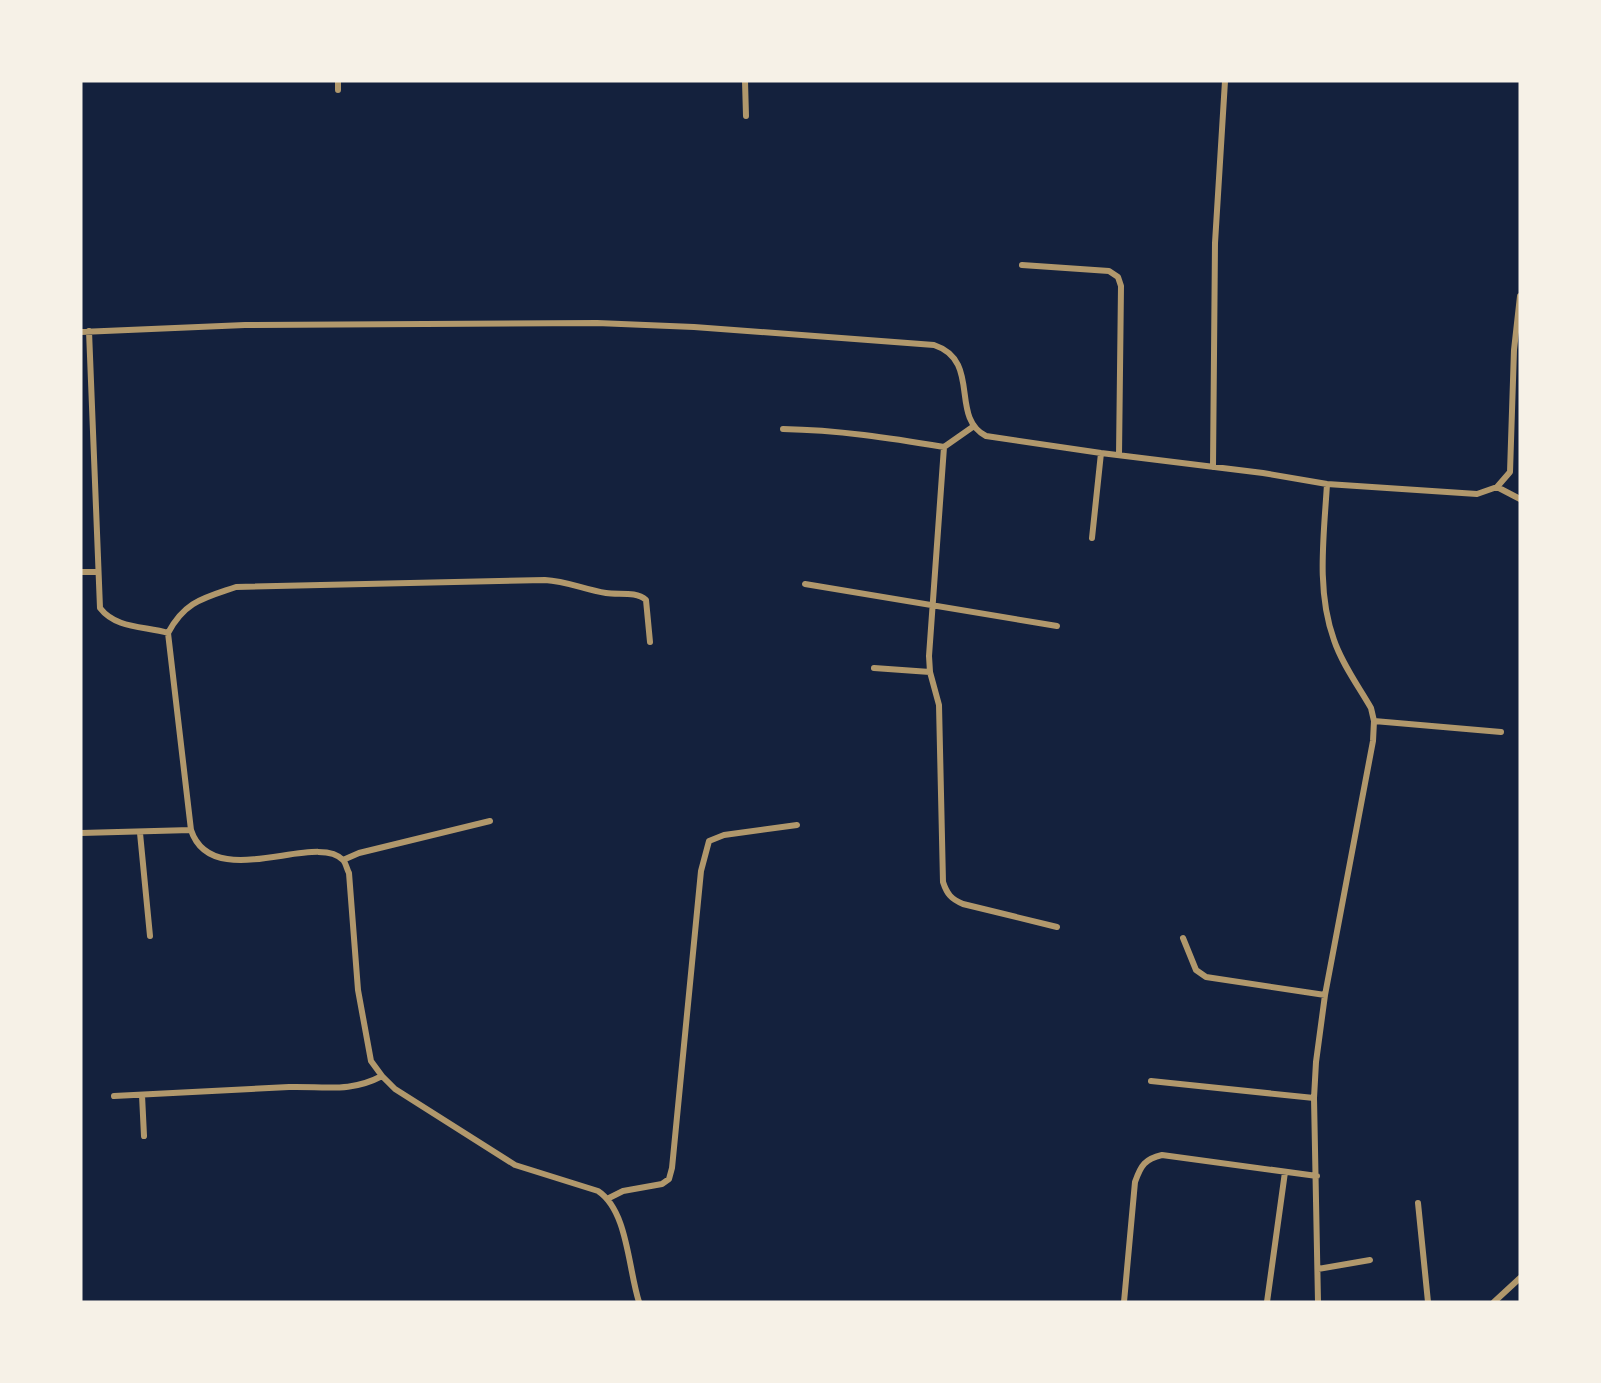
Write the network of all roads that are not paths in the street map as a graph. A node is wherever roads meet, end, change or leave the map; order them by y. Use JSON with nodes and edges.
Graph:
{"nodes":[{"id":1,"x":338,"y":81,"type":"edge"},
{"id":2,"x":745,"y":81,"type":"edge"},
{"id":3,"x":1225,"y":81,"type":"edge"},
{"id":4,"x":338,"y":90,"type":"dead end"},
{"id":5,"x":746,"y":116,"type":"dead end"},
{"id":6,"x":1022,"y":265,"type":"dead end"},
{"id":7,"x":1520,"y":296,"type":"edge"},
{"id":8,"x":89,"y":331,"type":"junction"},
{"id":9,"x":81,"y":332,"type":"edge"},
{"id":10,"x":974,"y":426,"type":"junction"},
{"id":11,"x":783,"y":429,"type":"dead end"},
{"id":12,"x":944,"y":447,"type":"junction"},
{"id":13,"x":1101,"y":453,"type":"junction"},
{"id":14,"x":1119,"y":455,"type":"junction"},
{"id":15,"x":1213,"y":466,"type":"junction"},
{"id":16,"x":1327,"y":484,"type":"junction"},
{"id":17,"x":1497,"y":488,"type":"junction"},
{"id":18,"x":1520,"y":499,"type":"edge"},
{"id":19,"x":1092,"y":538,"type":"dead end"},
{"id":20,"x":81,"y":572,"type":"edge"},
{"id":21,"x":98,"y":572,"type":"junction"},
{"id":22,"x":806,"y":584,"type":"dead end"},
{"id":23,"x":933,"y":604,"type":"junction"},
{"id":24,"x":1057,"y":626,"type":"dead end"},
{"id":25,"x":168,"y":633,"type":"junction"},
{"id":26,"x":650,"y":642,"type":"dead end"},
{"id":27,"x":874,"y":668,"type":"dead end"},
{"id":28,"x":930,"y":672,"type":"junction"},
{"id":29,"x":1374,"y":721,"type":"junction"},
{"id":30,"x":1501,"y":732,"type":"dead end"},
{"id":31,"x":490,"y":821,"type":"dead end"},
{"id":32,"x":797,"y":825,"type":"dead end"},
{"id":33,"x":191,"y":830,"type":"junction"},
{"id":34,"x":81,"y":833,"type":"edge"},
{"id":35,"x":140,"y":833,"type":"junction"},
{"id":36,"x":343,"y":860,"type":"junction"},
{"id":37,"x":1057,"y":927,"type":"dead end"},
{"id":38,"x":150,"y":936,"type":"dead end"},
{"id":39,"x":1183,"y":938,"type":"dead end"},
{"id":40,"x":1325,"y":995,"type":"junction"},
{"id":41,"x":382,"y":1076,"type":"junction"},
{"id":42,"x":1150,"y":1081,"type":"dead end"},
{"id":43,"x":142,"y":1095,"type":"junction"},
{"id":44,"x":114,"y":1096,"type":"dead end"},
{"id":45,"x":1314,"y":1098,"type":"junction"},
{"id":46,"x":144,"y":1136,"type":"dead end"},
{"id":47,"x":1285,"y":1172,"type":"junction"},
{"id":48,"x":1317,"y":1176,"type":"junction"},
{"id":49,"x":609,"y":1198,"type":"junction"},
{"id":50,"x":1418,"y":1203,"type":"dead end"},
{"id":51,"x":1370,"y":1260,"type":"dead end"},
{"id":52,"x":1318,"y":1269,"type":"junction"},
{"id":53,"x":1520,"y":1278,"type":"edge"},
{"id":54,"x":639,"y":1302,"type":"edge"},
{"id":55,"x":1124,"y":1302,"type":"edge"},
{"id":56,"x":1267,"y":1302,"type":"edge"},
{"id":57,"x":1318,"y":1302,"type":"edge"},
{"id":58,"x":1428,"y":1302,"type":"edge"},
{"id":59,"x":1494,"y":1302,"type":"edge"}],
"edges":[{"from":1,"to":4,"type":"street"},
{"from":2,"to":5,"type":"street"},
{"from":3,"to":15,"type":"street"},
{"from":6,"to":14,"type":"street"},
{"from":7,"to":17,"type":"street"},
{"from":8,"to":9,"type":"street"},
{"from":8,"to":10,"type":"street"},
{"from":8,"to":21,"type":"street"},
{"from":10,"to":12,"type":"street"},
{"from":10,"to":13,"type":"street"},
{"from":11,"to":12,"type":"street"},
{"from":12,"to":23,"type":"street"},
{"from":13,"to":14,"type":"street"},
{"from":13,"to":19,"type":"street"},
{"from":14,"to":15,"type":"street"},
{"from":15,"to":16,"type":"street"},
{"from":16,"to":17,"type":"street"},
{"from":16,"to":29,"type":"street"},
{"from":17,"to":18,"type":"street"},
{"from":20,"to":21,"type":"street"},
{"from":21,"to":25,"type":"street"},
{"from":22,"to":23,"type":"street"},
{"from":23,"to":24,"type":"street"},
{"from":23,"to":28,"type":"street"},
{"from":25,"to":26,"type":"street"},
{"from":25,"to":33,"type":"street"},
{"from":27,"to":28,"type":"street"},
{"from":28,"to":37,"type":"street"},
{"from":29,"to":30,"type":"street"},
{"from":29,"to":40,"type":"street"},
{"from":31,"to":36,"type":"street"},
{"from":32,"to":49,"type":"street"},
{"from":33,"to":35,"type":"street"},
{"from":33,"to":36,"type":"street"},
{"from":34,"to":35,"type":"street"},
{"from":35,"to":38,"type":"street"},
{"from":36,"to":41,"type":"street"},
{"from":39,"to":40,"type":"street"},
{"from":40,"to":45,"type":"street"},
{"from":41,"to":43,"type":"street"},
{"from":41,"to":49,"type":"street"},
{"from":42,"to":45,"type":"street"},
{"from":43,"to":44,"type":"street"},
{"from":43,"to":46,"type":"street"},
{"from":45,"to":48,"type":"street"},
{"from":47,"to":48,"type":"street"},
{"from":47,"to":55,"type":"street"},
{"from":47,"to":56,"type":"street"},
{"from":48,"to":52,"type":"street"},
{"from":49,"to":54,"type":"street"},
{"from":50,"to":58,"type":"street"},
{"from":51,"to":52,"type":"street"},
{"from":52,"to":57,"type":"street"},
{"from":53,"to":59,"type":"street"}]}
